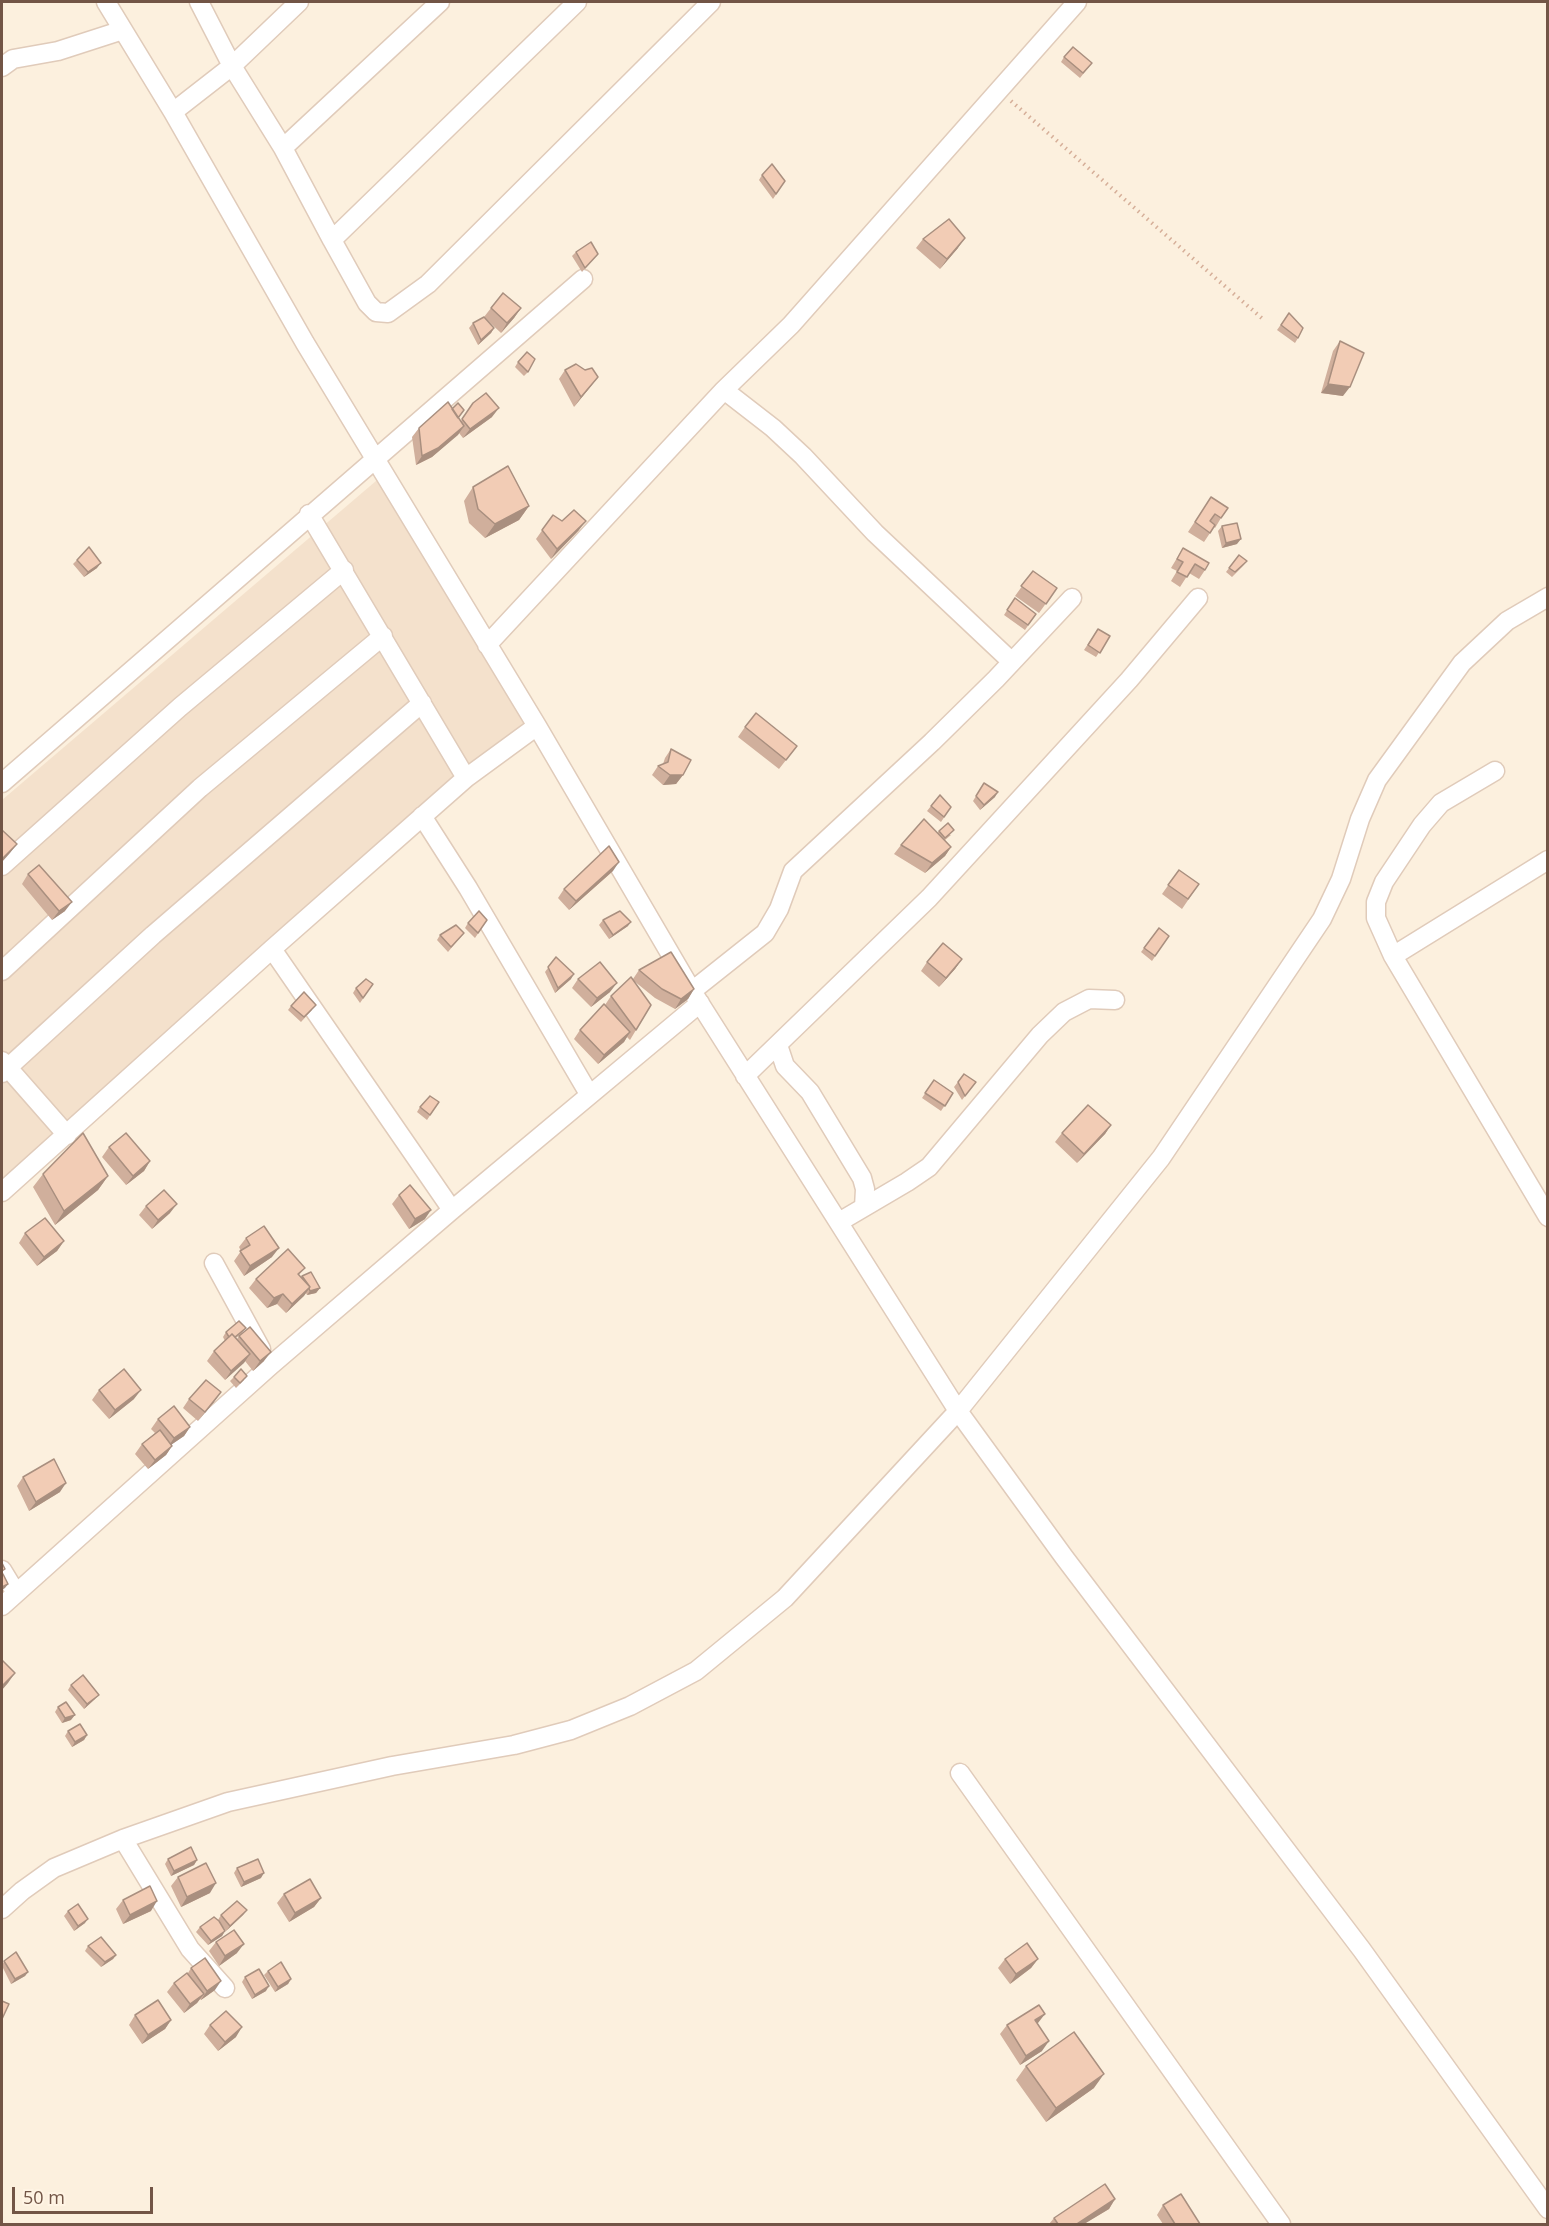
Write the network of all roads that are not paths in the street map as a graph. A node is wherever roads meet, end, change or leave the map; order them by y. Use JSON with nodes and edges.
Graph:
{"nodes":[{"id":1,"x":105,"y":2,"type":"edge"},
{"id":2,"x":199,"y":2,"type":"edge"},
{"id":3,"x":299,"y":2,"type":"edge"},
{"id":4,"x":440,"y":2,"type":"edge"},
{"id":5,"x":577,"y":2,"type":"edge"},
{"id":6,"x":711,"y":2,"type":"edge"},
{"id":7,"x":1077,"y":2,"type":"edge"},
{"id":8,"x":123,"y":30,"type":"junction"},
{"id":9,"x":232,"y":66,"type":"junction"},
{"id":10,"x":2,"y":67,"type":"edge"},
{"id":11,"x":173,"y":112,"type":"junction"},
{"id":12,"x":283,"y":148,"type":"junction"},
{"id":13,"x":332,"y":240,"type":"junction"},
{"id":14,"x":583,"y":279,"type":"dead end"},
{"id":15,"x":724,"y":390,"type":"junction"},
{"id":16,"x":377,"y":459,"type":"junction"},
{"id":17,"x":309,"y":514,"type":"junction"},
{"id":18,"x":344,"y":570,"type":"junction"},
{"id":19,"x":1548,"y":597,"type":"edge"},
{"id":20,"x":1072,"y":598,"type":"dead end"},
{"id":21,"x":1198,"y":598,"type":"dead end"},
{"id":22,"x":383,"y":636,"type":"junction"},
{"id":23,"x":487,"y":645,"type":"junction"},
{"id":24,"x":1012,"y":662,"type":"junction"},
{"id":25,"x":422,"y":703,"type":"junction"},
{"id":26,"x":537,"y":726,"type":"junction"},
{"id":27,"x":1495,"y":771,"type":"dead end"},
{"id":28,"x":466,"y":778,"type":"junction"},
{"id":29,"x":2,"y":783,"type":"edge"},
{"id":30,"x":422,"y":816,"type":"junction"},
{"id":31,"x":1548,"y":860,"type":"edge"},
{"id":32,"x":2,"y":866,"type":"edge"},
{"id":33,"x":272,"y":949,"type":"junction"},
{"id":34,"x":1393,"y":956,"type":"junction"},
{"id":35,"x":2,"y":971,"type":"edge"},
{"id":36,"x":696,"y":997,"type":"junction"},
{"id":37,"x":1115,"y":1000,"type":"dead end"},
{"id":38,"x":778,"y":1044,"type":"junction"},
{"id":39,"x":4,"y":1067,"type":"edge"},
{"id":40,"x":746,"y":1076,"type":"junction"},
{"id":41,"x":589,"y":1094,"type":"junction"},
{"id":42,"x":67,"y":1135,"type":"junction"},
{"id":43,"x":2,"y":1192,"type":"edge"},
{"id":44,"x":864,"y":1207,"type":"junction"},
{"id":45,"x":452,"y":1210,"type":"junction"},
{"id":46,"x":1548,"y":1217,"type":"edge"},
{"id":47,"x":839,"y":1222,"type":"junction"},
{"id":48,"x":214,"y":1263,"type":"dead end"},
{"id":49,"x":270,"y":1366,"type":"junction"},
{"id":50,"x":958,"y":1411,"type":"junction"},
{"id":51,"x":2,"y":1570,"type":"edge"},
{"id":52,"x":16,"y":1593,"type":"junction"},
{"id":53,"x":2,"y":1606,"type":"edge"},
{"id":54,"x":960,"y":1773,"type":"dead end"},
{"id":55,"x":123,"y":1839,"type":"junction"},
{"id":56,"x":2,"y":1909,"type":"edge"},
{"id":57,"x":225,"y":1988,"type":"dead end"},
{"id":58,"x":1548,"y":2209,"type":"edge"},
{"id":59,"x":1281,"y":2224,"type":"edge"}],
"edges":[{"from":1,"to":8,"type":"street"},
{"from":2,"to":9,"type":"street"},
{"from":3,"to":9,"type":"street"},
{"from":4,"to":12,"type":"street"},
{"from":5,"to":13,"type":"street"},
{"from":6,"to":13,"type":"street"},
{"from":7,"to":15,"type":"street"},
{"from":8,"to":10,"type":"street"},
{"from":8,"to":11,"type":"street"},
{"from":9,"to":11,"type":"street"},
{"from":9,"to":12,"type":"street"},
{"from":11,"to":16,"type":"street"},
{"from":12,"to":13,"type":"street"},
{"from":14,"to":16,"type":"street"},
{"from":15,"to":23,"type":"street"},
{"from":15,"to":24,"type":"street"},
{"from":16,"to":17,"type":"street"},
{"from":16,"to":23,"type":"street"},
{"from":17,"to":18,"type":"street"},
{"from":17,"to":29,"type":"street"},
{"from":18,"to":22,"type":"street"},
{"from":18,"to":32,"type":"street"},
{"from":19,"to":50,"type":"street"},
{"from":20,"to":24,"type":"street"},
{"from":21,"to":38,"type":"street"},
{"from":22,"to":25,"type":"street"},
{"from":22,"to":35,"type":"street"},
{"from":23,"to":26,"type":"street"},
{"from":24,"to":36,"type":"street"},
{"from":25,"to":28,"type":"street"},
{"from":25,"to":39,"type":"street"},
{"from":26,"to":28,"type":"street"},
{"from":26,"to":36,"type":"street"},
{"from":27,"to":34,"type":"street"},
{"from":28,"to":30,"type":"street"},
{"from":30,"to":33,"type":"street"},
{"from":30,"to":41,"type":"street"},
{"from":31,"to":34,"type":"street"},
{"from":33,"to":42,"type":"street"},
{"from":33,"to":45,"type":"street"},
{"from":34,"to":46,"type":"street"},
{"from":36,"to":40,"type":"street"},
{"from":36,"to":41,"type":"street"},
{"from":37,"to":44,"type":"street"},
{"from":38,"to":40,"type":"street"},
{"from":38,"to":44,"type":"street"},
{"from":39,"to":42,"type":"street"},
{"from":40,"to":47,"type":"street"},
{"from":41,"to":45,"type":"street"},
{"from":42,"to":43,"type":"street"},
{"from":44,"to":47,"type":"street"},
{"from":45,"to":49,"type":"street"},
{"from":47,"to":50,"type":"street"},
{"from":48,"to":49,"type":"street"},
{"from":49,"to":52,"type":"street"},
{"from":50,"to":55,"type":"street"},
{"from":50,"to":58,"type":"street"},
{"from":51,"to":52,"type":"street"},
{"from":52,"to":53,"type":"street"},
{"from":54,"to":59,"type":"street"},
{"from":55,"to":56,"type":"street"},
{"from":55,"to":57,"type":"street"}]}
